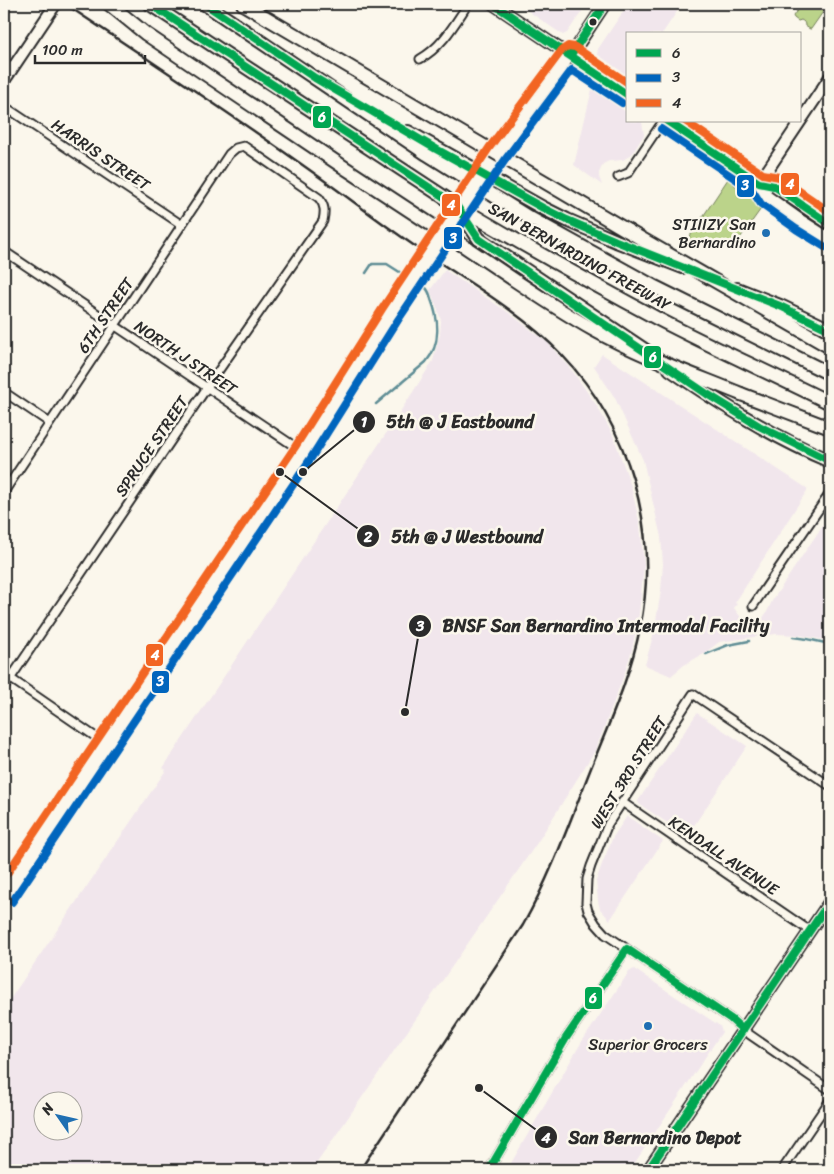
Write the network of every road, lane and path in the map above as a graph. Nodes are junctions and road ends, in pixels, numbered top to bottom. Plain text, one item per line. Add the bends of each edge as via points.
1 (109, 4) edge
2 (150, 4) edge
3 (206, 4) edge
4 (243, 4) edge
5 (468, 4) edge
6 (493, 4) edge
7 (605, 4) edge
8 (55, 5) dead end
9 (570, 56) junction
10 (420, 59) dead end
11 (315, 78) junction
12 (830, 78) edge
13 (4, 81) edge
14 (626, 94) edge
15 (4, 106) edge
16 (802, 119) edge
17 (664, 122) edge
18 (667, 122) edge
19 (800, 122) edge
20 (229, 154) joint
21 (493, 159) junction
22 (618, 178) dead end
23 (759, 183) junction
24 (456, 205) junction
25 (830, 224) edge
26 (182, 225) junction
27 (444, 233) junction
28 (830, 239) edge
29 (4, 250) edge
30 (115, 326) junction
31 (830, 330) edge
32 (830, 347) edge
33 (830, 374) edge
34 (207, 387) junction
35 (4, 392) edge
36 (830, 403) edge
37 (50, 423) junction
38 (830, 428) edge
39 (304, 452) junction
40 (830, 461) edge
41 (4, 492) edge
42 (830, 493) edge
43 (753, 606) dead end
44 (7, 676) edge
45 (4, 688) edge
46 (106, 744) junction
47 (830, 786) edge
48 (622, 802) junction
49 (4, 896) edge
50 (830, 901) edge
51 (810, 930) junction
52 (626, 949) junction
53 (743, 1030) junction
54 (830, 1090) edge
55 (830, 1100) edge
56 (489, 1170) edge
57 (648, 1170) edge
58 (782, 1170) edge

1 - 27 highway via 146,34
2 - 24 highway, SAN BERNARDINO FREEWAY
3 - 11 highway, SAN BERNARDINO FREEWAY
4 - 21 highway
5 - 10 street via 444,39
6 - 9 main road
7 - 9 main road
8 - 13 main road
9 - 14 main road
9 - 21 main road
11 - 31 highway via 543,208 616,241 780,306
11 - 33 highway, SAN BERNARDINO FREEWAY via 528,217 654,286
12 - 16 main road
15 - 26 street, HARRIS STREET
17 - 22 street via 628,173
18 - 23 main road
19 - 23 main road
20 - 26 street, 6TH STREET
20 - 34 street, SPRUCE STREET via 244,146 319,198 325,210 323,221
21 - 27 main road, bridge
21 - 32 highway, bridge
23 - 25 main road via 774,186
23 - 28 main road via 767,196
24 - 36 highway, SAN BERNARDINO FREEWAY via 661,320
24 - 40 highway via 479,239 707,394 759,426
26 - 30 street, 6TH STREET
27 - 38 highway, bridge via 595,330 662,362
27 - 39 main road, bridge
29 - 30 street, NORTH J STREET
30 - 34 street, NORTH J STREET
30 - 37 street, 6TH STREET
34 - 39 street, NORTH J STREET
34 - 44 street, SPRUCE STREET
35 - 37 street
37 - 41 street, 6TH STREET
39 - 46 main road
42 - 43 street
44 - 45 street, SPRUCE STREET
44 - 46 street
46 - 49 main road
47 - 48 street, WEST 3RD STREET via 693,694
48 - 51 street, KENDALL AVENUE
48 - 52 street, WEST 3RD STREET via 608,824 591,866 586,903 596,924
50 - 51 main road
51 - 53 main road
52 - 53 street, WEST 3RD STREET
52 - 56 street via 566,1038
53 - 54 street, WEST 3RD STREET
53 - 57 main road
55 - 58 street

